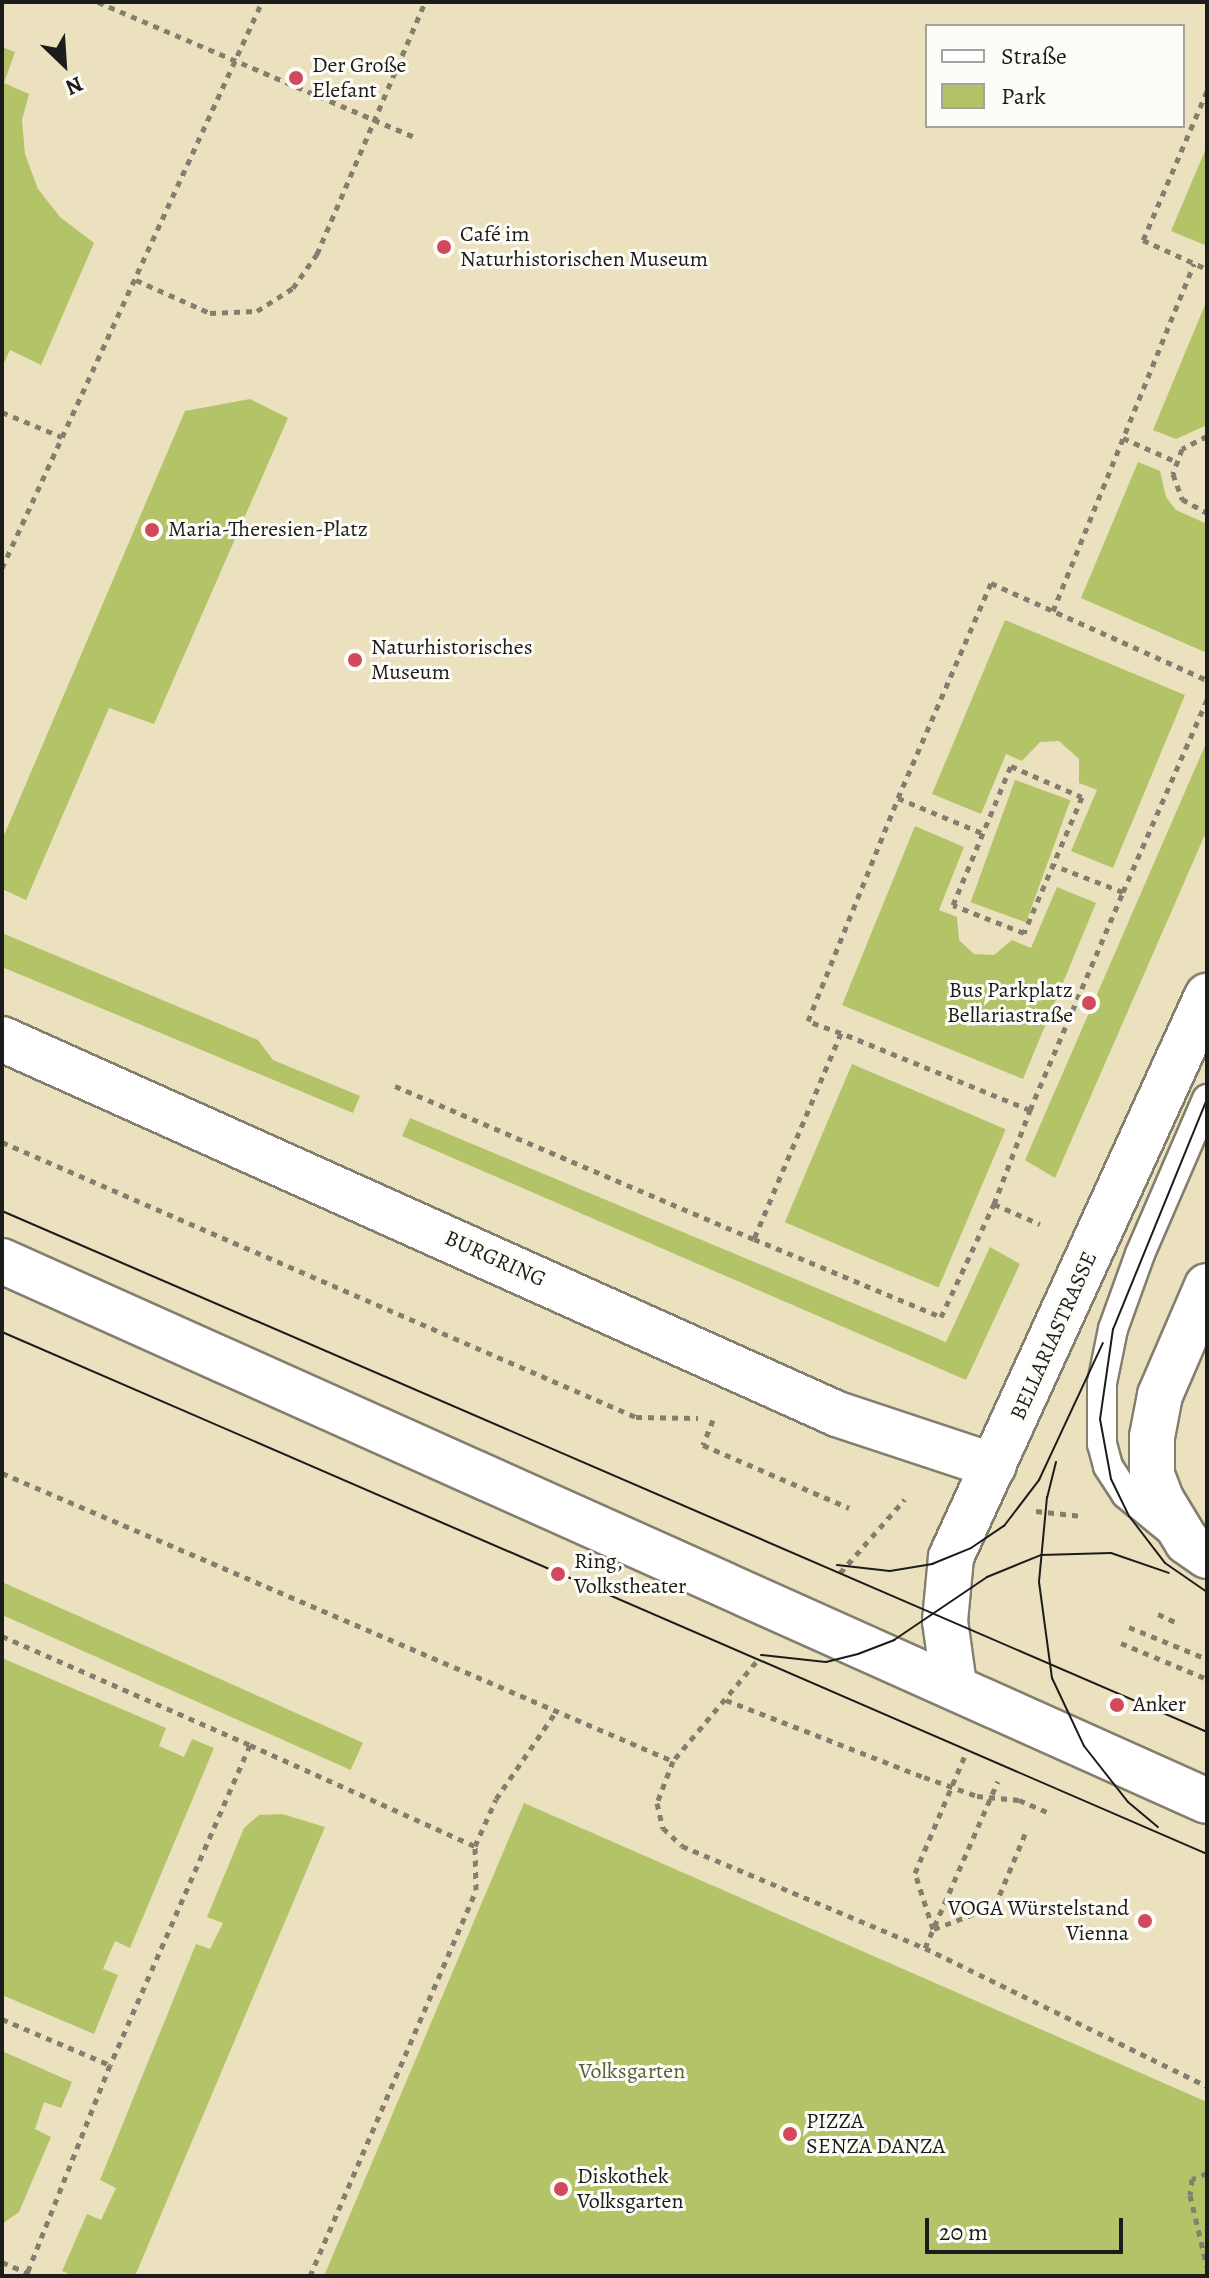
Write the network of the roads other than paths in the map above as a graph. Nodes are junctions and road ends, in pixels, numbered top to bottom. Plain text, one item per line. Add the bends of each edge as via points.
1 (1207, 996) edge
2 (2, 1039) edge
3 (1207, 1099) edge
4 (2, 1261) edge
5 (1207, 1286) edge
6 (994, 1466) junction
7 (1197, 1549) edge
8 (954, 1685) junction
9 (1207, 1801) edge

1 - 6 main road, BELLARIASTRASSE
2 - 6 main road, BURGRING via 837,1414
3 - 7 lane via 1113,1329 1100,1419 1108,1466 1126,1494
4 - 8 main road
5 - 7 main road via 1160,1395 1152,1437 1152,1475 1172,1522
6 - 8 main road, BELLARIASTRASSE via 951,1557 945,1621
8 - 9 main road

